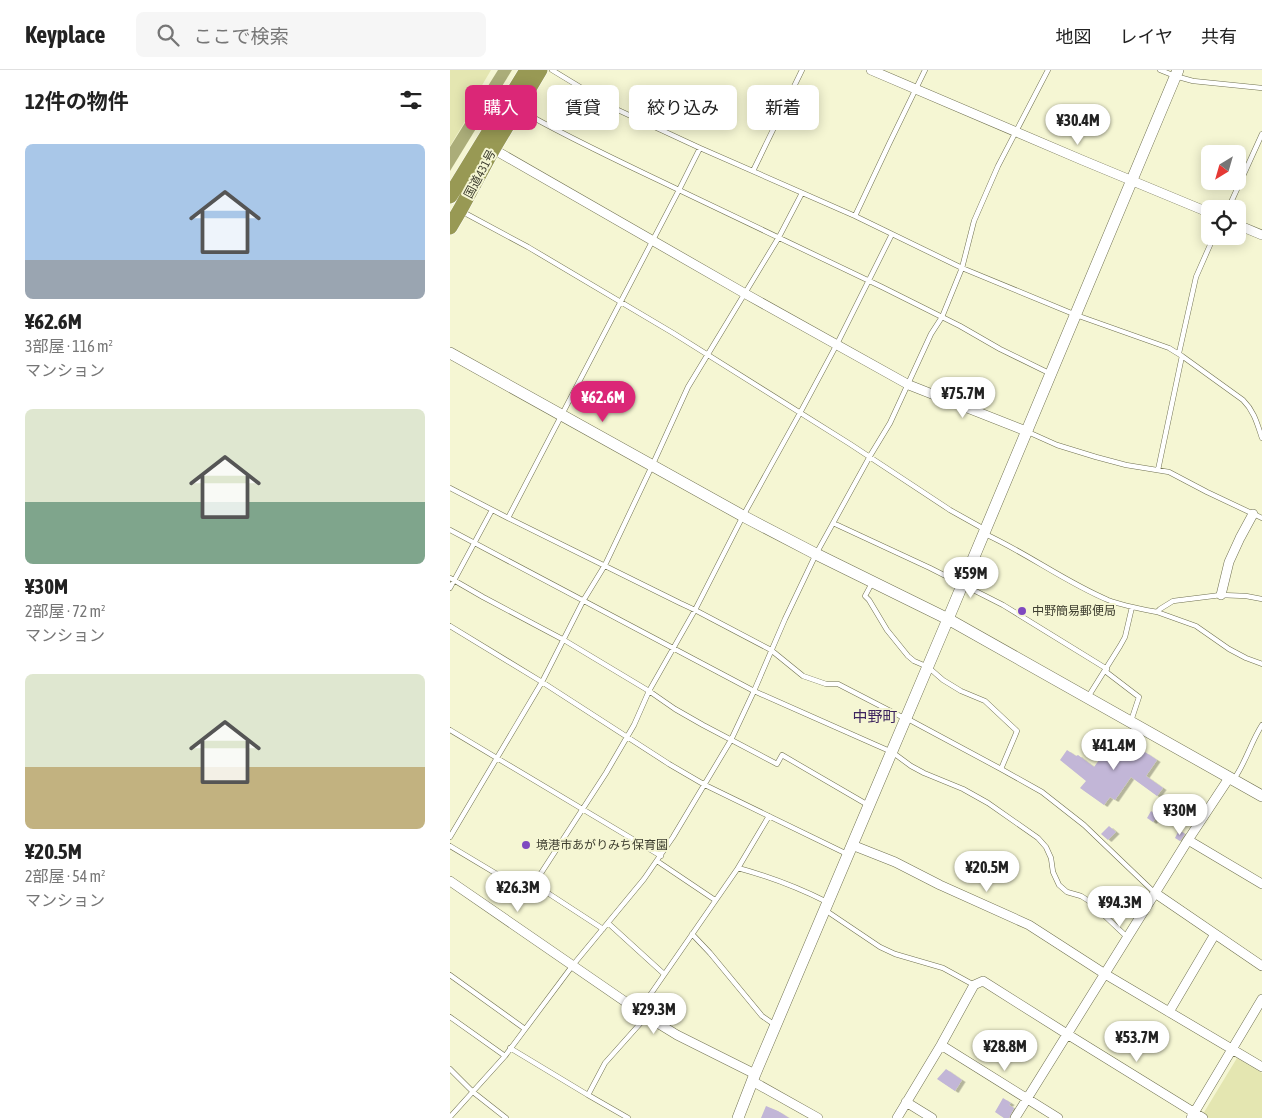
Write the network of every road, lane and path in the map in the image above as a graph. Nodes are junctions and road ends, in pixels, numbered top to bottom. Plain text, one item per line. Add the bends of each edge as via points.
1 (528, 70) edge
2 (540, 70) edge
3 (552, 70) edge
4 (802, 70) edge
5 (871, 70) edge
6 (926, 70) edge
7 (1048, 70) edge
8 (1160, 70) edge
9 (1176, 73) edge
10 (531, 85) edge
11 (1262, 88) edge
12 (916, 89) junction
13 (537, 120) edge
14 (504, 130) edge
15 (1016, 132) junction
16 (1262, 134) edge
17 (700, 148) junction
18 (493, 149) junction
19 (753, 171) junction
20 (1132, 181) junction
21 (679, 190) junction
22 (802, 193) junction
23 (450, 196) edge
24 (1232, 200) edge
25 (460, 210) junction
26 (1201, 210) edge
27 (855, 216) junction
28 (450, 227) edge
29 (1246, 228) edge
30 (892, 234) junction
31 (1262, 235) edge
32 (779, 237) junction
33 (652, 240) junction
34 (1210, 245) edge
35 (962, 268) junction
36 (869, 281) junction
37 (744, 293) junction
38 (620, 302) junction
39 (1076, 315) junction
40 (942, 318) junction
41 (837, 344) junction
42 (450, 353) edge
43 (1180, 354) junction
44 (707, 355) junction
45 (1050, 374) junction
46 (909, 385) junction
47 (800, 413) junction
48 (561, 415) junction
49 (1026, 431) junction
50 (1262, 438) edge
51 (870, 456) junction
52 (652, 466) junction
53 (1158, 470) junction
54 (450, 488) edge
55 (492, 510) junction
56 (1253, 514) junction
57 (743, 516) junction
58 (508, 518) junction
59 (1262, 518) edge
60 (833, 523) junction
61 (450, 530) edge
62 (985, 532) junction
63 (474, 542) junction
64 (816, 554) junction
65 (605, 566) junction
66 (452, 580) edge
67 (872, 582) junction
68 (963, 585) junction
69 (450, 588) edge
70 (1220, 594) junction
71 (1262, 599) edge
72 (583, 601) junction
73 (1132, 607) junction
74 (695, 610) junction
75 (1157, 612) junction
76 (948, 619) junction
77 (450, 626) edge
78 (564, 640) junction
79 (674, 648) junction
80 (771, 650) junction
81 (1262, 664) edge
82 (928, 667) junction
83 (1106, 670) junction
84 (542, 682) junction
85 (649, 691) junction
86 (754, 691) junction
87 (1087, 698) junction
88 (906, 718) junction
89 (1130, 722) junction
90 (1262, 724) edge
91 (450, 730) edge
92 (627, 737) junction
93 (731, 740) junction
94 (892, 752) junction
95 (498, 758) junction
96 (1002, 769) junction
97 (1231, 779) junction
98 (705, 785) junction
99 (1262, 796) edge
100 (869, 806) junction
101 (582, 809) junction
102 (769, 816) junction
103 (450, 837) edge
104 (1188, 840) junction
105 (450, 846) edge
106 (850, 850) junction
107 (661, 856) junction
108 (657, 861) junction
109 (738, 868) junction
110 (450, 881) edge
111 (534, 884) junction
112 (1262, 884) edge
113 (1155, 893) junction
114 (715, 900) junction
115 (826, 906) junction
116 (608, 923) junction
117 (603, 929) junction
118 (692, 934) junction
119 (1215, 934) junction
120 (1128, 938) junction
121 (572, 965) junction
122 (1262, 966) edge
123 (664, 974) junction
124 (1105, 974) junction
125 (450, 975) edge
126 (974, 985) junction
127 (1262, 999) edge
128 (1169, 1012) junction
129 (642, 1014) junction
130 (450, 1017) edge
131 (776, 1025) junction
132 (524, 1029) junction
133 (1067, 1034) junction
134 (940, 1045) junction
135 (510, 1048) junction
136 (1232, 1049) junction
137 (505, 1056) junction
138 (1262, 1067) edge
139 (450, 1069) edge
140 (753, 1078) junction
141 (473, 1092) junction
142 (588, 1095) junction
143 (1027, 1100) junction
144 (906, 1102) junction
145 (1193, 1115) edge
146 (450, 1117) edge
147 (506, 1118) edge
148 (628, 1118) edge
149 (738, 1118) edge
150 (818, 1118) edge
151 (897, 1118) edge
152 (932, 1118) edge
153 (1015, 1118) edge
154 (1058, 1118) edge
155 (1203, 1118) edge

1 - 23 highway, 国道431号
2 - 10 highway, 国道431号
3 - 17 lane via 618,110
4 - 19 lane
5 - 12 street
6 - 12 lane
7 - 15 lane
8 - 9 lane
9 - 11 lane via 1193,81
9 - 20 street
12 - 15 street
12 - 27 lane
13 - 21 lane
14 - 18 highway, 国道431号
15 - 20 street
15 - 35 lane via 974,222
16 - 24 lane
17 - 19 lane
17 - 21 lane
18 - 25 highway, 国道431号
18 - 33 street
19 - 22 lane
20 - 26 street
20 - 39 street
21 - 32 lane
21 - 33 lane
22 - 27 lane
22 - 32 lane
25 - 28 highway, 国道431号
25 - 38 lane
27 - 30 lane
29 - 31 street
30 - 35 lane
30 - 36 lane
32 - 36 lane
32 - 37 lane
33 - 37 street
33 - 38 lane
34 - 43 lane via 1196,277
35 - 39 lane
35 - 40 lane
36 - 40 lane
36 - 41 lane
37 - 41 street
37 - 44 lane
38 - 44 lane
38 - 48 lane
39 - 43 lane
39 - 45 street
40 - 45 lane
40 - 46 lane via 931,334
41 - 46 street
41 - 47 lane
42 - 48 street
43 - 50 lane via 1251,408
43 - 53 lane
44 - 47 lane
44 - 52 lane via 688,386
45 - 49 street
46 - 49 street
46 - 51 lane
47 - 51 lane
47 - 57 lane
48 - 52 street
48 - 58 lane
49 - 53 lane via 1096,457
49 - 62 street
51 - 60 lane
51 - 62 lane
52 - 57 street
52 - 65 lane
53 - 56 lane via 1170,472
54 - 55 lane
55 - 58 lane
55 - 63 lane
56 - 59 lane
56 - 70 street via 1229,562
57 - 64 street
57 - 74 lane
58 - 65 lane
60 - 64 lane
60 - 68 lane
61 - 63 lane
62 - 68 street
62 - 73 lane via 1084,588
63 - 66 lane
63 - 72 lane
64 - 67 street
64 - 80 lane
65 - 72 lane
65 - 74 lane
66 - 69 lane
66 - 78 lane
67 - 76 street
67 - 82 lane via 865,596 887,630 908,656
68 - 76 street
68 - 83 lane via 1003,605
70 - 71 lane
70 - 75 lane via 1173,601
72 - 78 lane
72 - 79 lane
73 - 75 lane
73 - 83 lane via 1125,637
74 - 79 lane
74 - 80 lane
75 - 81 lane via 1196,626 1229,649
76 - 82 street
76 - 87 street
77 - 84 lane
78 - 84 lane
78 - 85 lane
79 - 85 lane
79 - 86 lane
80 - 86 lane
80 - 88 lane via 803,676 826,684 838,684
82 - 88 street
82 - 96 lane via 960,691 985,701 1017,731
83 - 87 lane
83 - 89 lane via 1139,696
84 - 92 lane
84 - 95 lane
85 - 92 lane
85 - 93 lane
86 - 93 lane
86 - 94 lane
87 - 89 street
88 - 94 street
88 - 96 lane
89 - 97 street
90 - 97 lane via 1239,772
91 - 95 lane
92 - 98 lane
92 - 101 lane
93 - 98 lane
93 - 100 lane via 777,764 782,755
94 - 100 street
94 - 120 lane via 911,766 988,803 1038,838 1051,858 1059,885 1089,901
95 - 101 lane
95 - 103 lane
96 - 113 lane via 1042,792 1084,825
97 - 99 street
97 - 104 street
98 - 102 lane
98 - 107 lane
100 - 106 street
101 - 107 lane
101 - 111 lane
102 - 106 lane
102 - 109 lane
104 - 112 street
104 - 113 street
105 - 111 lane via 527,892
106 - 115 street
106 - 124 street via 894,862 1029,925
107 - 108 lane
108 - 114 lane
108 - 116 lane
109 - 114 lane
109 - 115 lane via 797,888
110 - 121 street
111 - 117 lane
113 - 119 street
113 - 120 street
114 - 118 lane
115 - 126 lane via 880,948 943,968
115 - 131 street
116 - 117 lane
116 - 123 lane
117 - 121 lane
118 - 123 lane
118 - 131 lane via 762,1016
119 - 122 street
119 - 128 street
120 - 124 street
121 - 129 street
121 - 132 lane
123 - 129 lane
124 - 128 street
124 - 133 street
125 - 132 lane
126 - 133 street via 983,981
126 - 134 street
127 - 136 street
128 - 136 street
129 - 140 street
129 - 142 lane via 605,1064
130 - 137 lane
131 - 140 street
132 - 135 lane
133 - 143 street
133 - 145 street
134 - 143 street
134 - 144 street
135 - 137 lane
135 - 142 lane
136 - 138 street
136 - 145 street
137 - 141 lane
139 - 141 lane
140 - 149 street
140 - 150 street
141 - 146 lane
141 - 147 lane
142 - 148 lane
143 - 153 street
143 - 154 street
144 - 151 street
144 - 152 street
145 - 155 street

